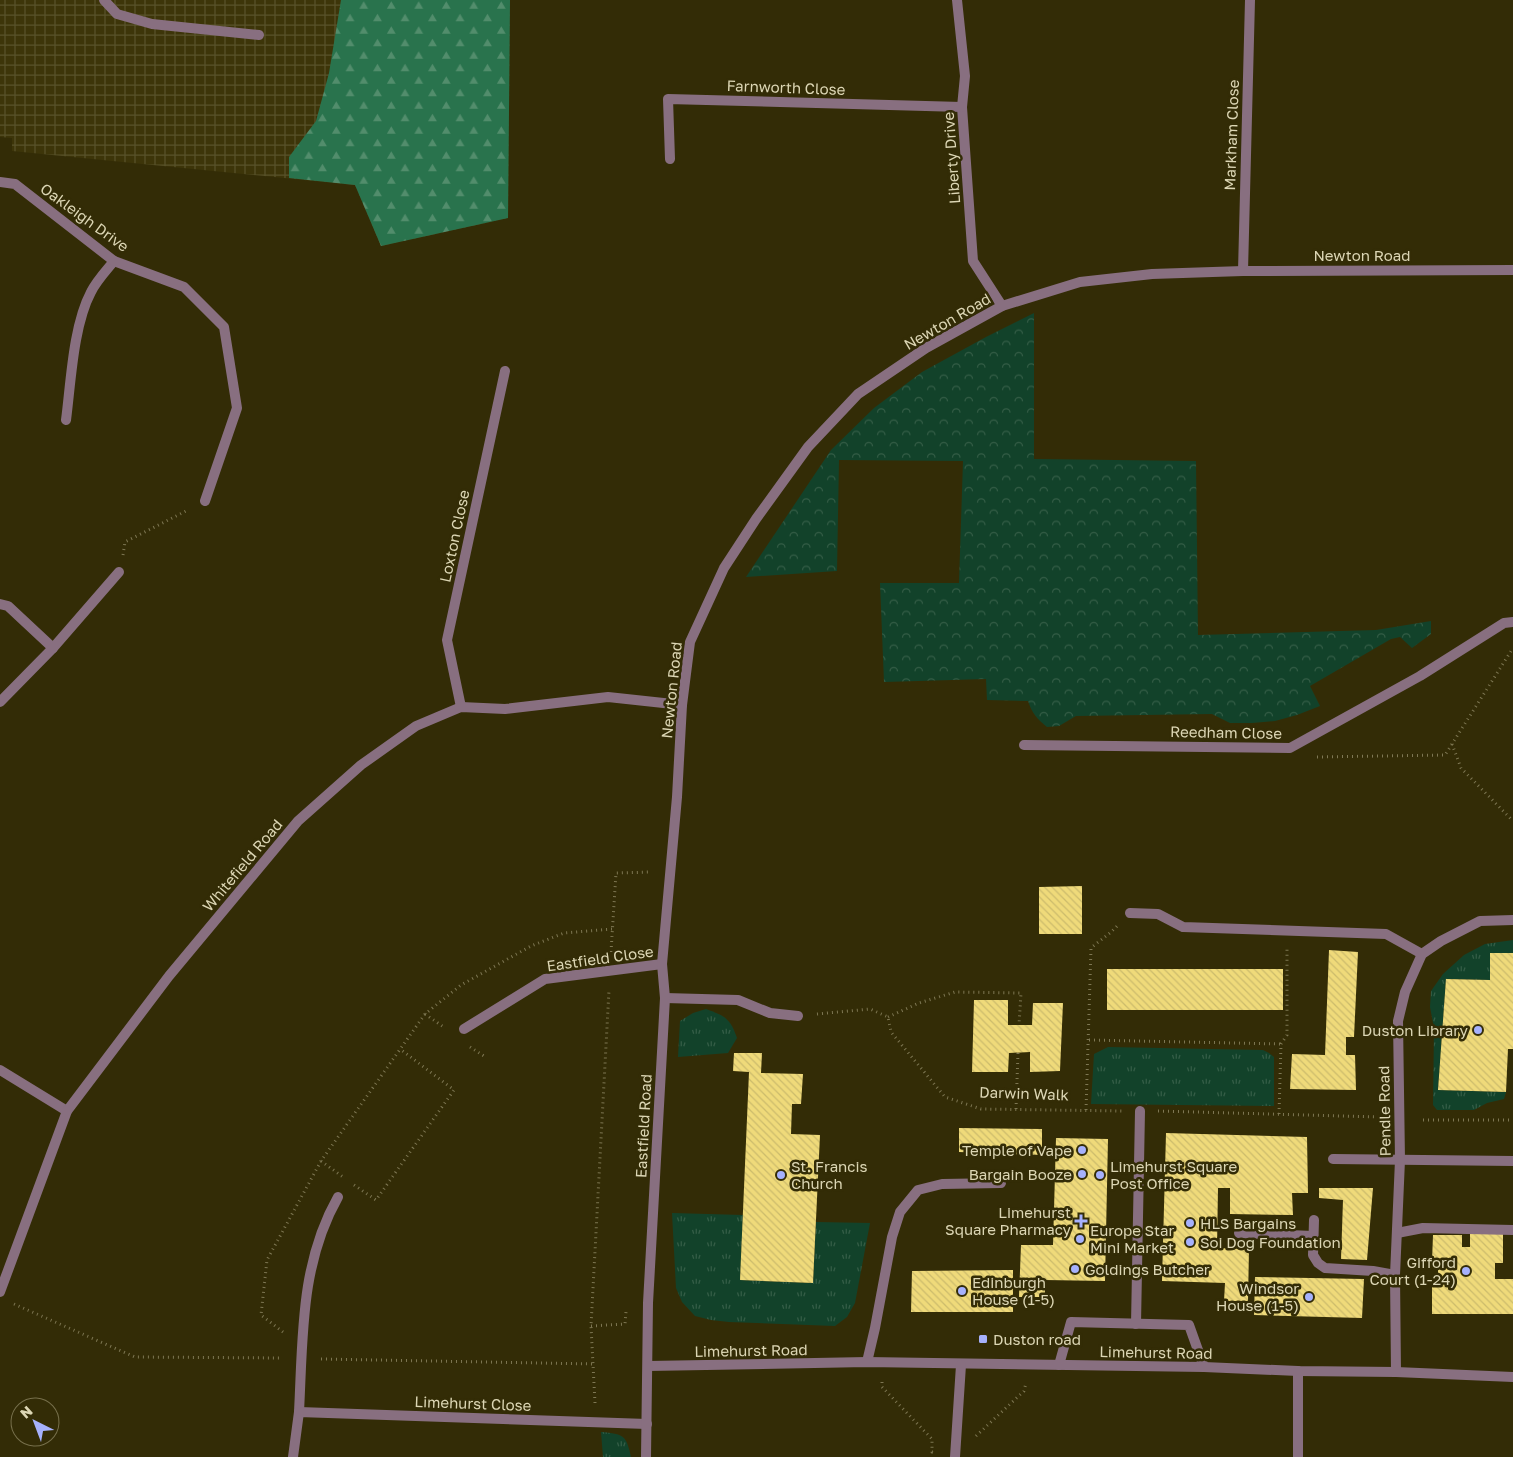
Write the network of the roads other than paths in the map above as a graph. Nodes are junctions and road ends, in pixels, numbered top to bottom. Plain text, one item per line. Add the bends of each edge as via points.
1 (104, 0) edge
2 (957, 0) edge
3 (1250, 0) edge
4 (259, 35) dead end
5 (962, 107) junction
6 (670, 160) dead end
7 (0, 182) edge
8 (114, 261) junction
9 (1513, 270) edge
10 (1243, 271) junction
11 (1002, 306) junction
12 (506, 371) dead end
13 (66, 420) dead end
14 (205, 501) road end
15 (119, 572) road end
16 (0, 604) edge
17 (1513, 622) edge
18 (53, 648) junction
19 (0, 702) edge
20 (682, 705) junction
21 (460, 707) junction
22 (1024, 745) dead end
23 (677, 797) joint
24 (1130, 912) road end
25 (1513, 920) edge
26 (1422, 954) junction
27 (662, 964) junction
28 (666, 998) junction
29 (798, 1016) road end
30 (464, 1028) dead end
31 (0, 1070) edge
32 (67, 1111) junction
33 (1140, 1111) road end
34 (1333, 1159) dead end
35 (1400, 1160) junction
36 (1513, 1161) edge
37 (1001, 1183) dead end
38 (338, 1198) dead end
39 (1314, 1220) dead end
40 (1513, 1230) edge
41 (1397, 1232) junction
42 (1239, 1234) dead end
43 (1313, 1236) junction
44 (1395, 1275) junction
45 (3, 1296) edge
46 (1136, 1324) junction
47 (867, 1362) junction
48 (961, 1364) junction
49 (1059, 1365) junction
50 (648, 1366) junction
51 (1204, 1367) junction
52 (1298, 1371) junction
53 (1396, 1372) junction
54 (1513, 1377) edge
55 (299, 1412) junction
56 (647, 1424) junction
57 (293, 1457) edge
58 (646, 1457) edge
59 (956, 1457) edge
60 (1298, 1457) edge

1 - 4 street via 117,14 152,24
2 - 5 street, Liberty Drive via 966,76
3 - 10 street, Markham Close
5 - 6 street, Farnworth Close via 668,99
5 - 11 street, Liberty Drive via 974,261
7 - 8 street, Oakleigh Drive via 15,184
8 - 13 street via 99,279 85,307
8 - 14 street, Oakleigh Drive via 184,286 224,327 237,408
9 - 10 street, Newton Road
10 - 11 street, Newton Road via 1152,274 1080,282
11 - 20 street, Newton Road via 926,348 858,394 808,447 724,568 690,642
12 - 21 street, Loxton Close via 446,640
15 - 18 street
16 - 18 street via 8,606
17 - 22 street, Reedham Close via 1504,623 1420,676 1290,748
18 - 19 street
20 - 21 street, Whitefield Road via 608,697 505,709
20 - 23 street, Newton Road
21 - 32 street, Whitefield Road via 416,726 361,765 298,821 169,976
23 - 27 street, Eastfield Road
24 - 26 street via 1158,914 1183,927 1386,934
25 - 26 street via 1480,921
26 - 35 street, Pendle Road via 1405,992 1398,1021
27 - 28 street, Eastfield Road
27 - 30 street, Eastfield Close via 545,979
28 - 29 street via 738,1000 770,1014
28 - 50 street, Eastfield Road via 648,1303
31 - 32 street
32 - 45 street, Whitefield Road
33 - 46 street
34 - 35 street
35 - 36 street
35 - 41 street, Pendle Road
37 - 47 street via 942,1184 918,1190 900,1212
38 - 55 street via 315,1250 302,1334
39 - 43 street
40 - 41 street via 1423,1228
41 - 44 street, Pendle Road
42 - 43 street
43 - 44 street via 1312,1255 1325,1268
44 - 53 street, Pendle Road
46 - 49 street via 1071,1322
46 - 51 street via 1189,1325
47 - 48 street, Limehurst Road
47 - 50 street, Limehurst Road
48 - 49 street, Limehurst Road
48 - 59 street
49 - 51 street, Limehurst Road
50 - 56 street, Eastfield Road
51 - 52 street, Limehurst Road
52 - 53 street, Limehurst Road
52 - 60 street
53 - 54 street, Limehurst Road
55 - 56 street, Limehurst Close
55 - 57 street
56 - 58 street, Eastfield Road

